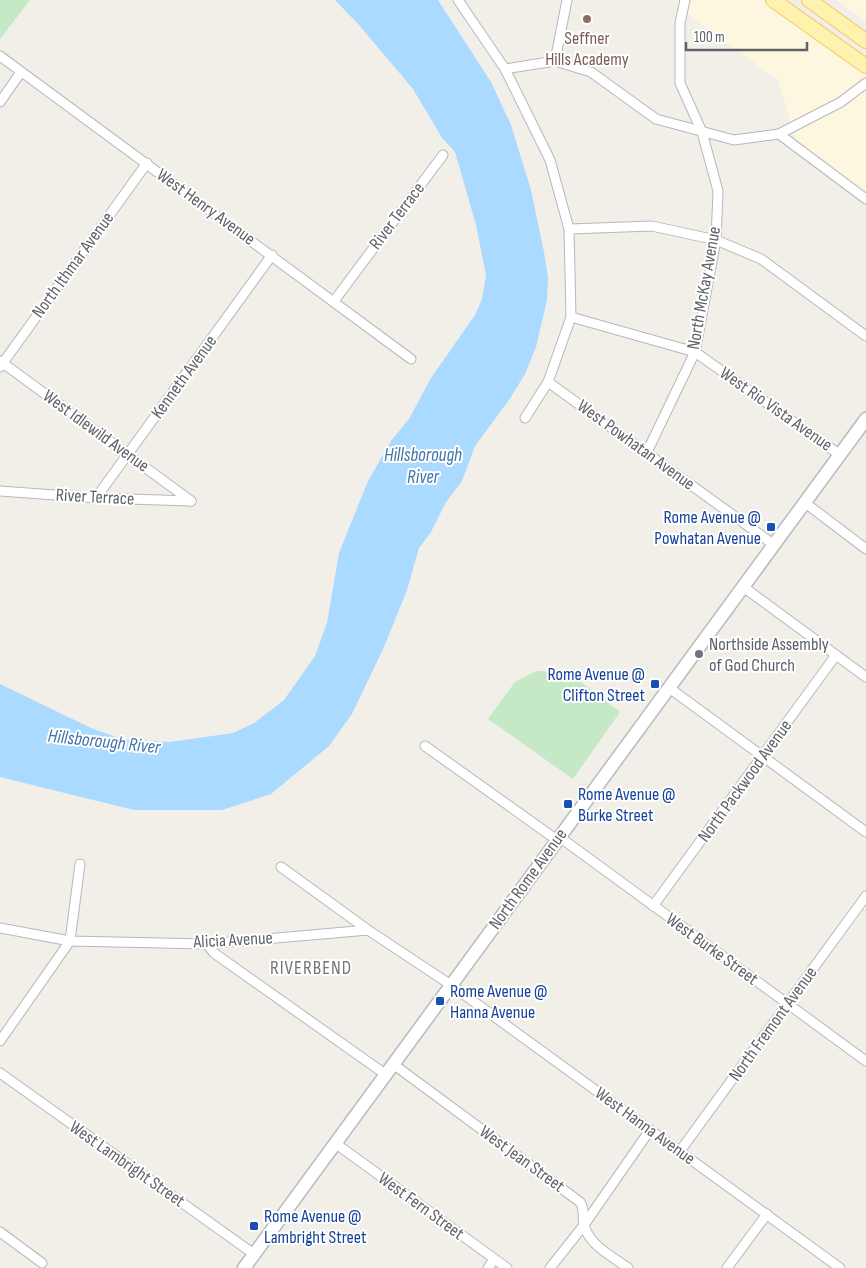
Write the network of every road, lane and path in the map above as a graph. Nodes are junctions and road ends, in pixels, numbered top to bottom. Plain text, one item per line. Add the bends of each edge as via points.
1 (458, 0) edge
2 (567, 0) edge
3 (685, 0) edge
4 (773, 0) edge
5 (809, 0) edge
6 (796, 17) junction
7 (866, 41) edge
8 (866, 55) edge
9 (0, 56) edge
10 (555, 61) junction
11 (866, 66) edge
12 (505, 69) junction
13 (21, 72) junction
14 (866, 83) edge
15 (0, 102) edge
16 (702, 132) junction
17 (779, 134) junction
18 (443, 155) dead end
19 (147, 163) junction
20 (866, 199) edge
21 (569, 229) junction
22 (716, 240) junction
23 (272, 255) junction
24 (334, 302) junction
25 (571, 317) junction
26 (866, 336) edge
27 (695, 352) junction
28 (411, 359) dead end
29 (1, 364) edge
30 (548, 382) junction
31 (525, 418) dead end
32 (864, 426) edge
33 (647, 452) junction
34 (128, 455) junction
35 (840, 455) junction
36 (0, 491) edge
37 (96, 498) junction
38 (191, 501) joint
39 (804, 502) junction
40 (773, 544) junction
41 (866, 549) edge
42 (742, 586) junction
43 (836, 655) junction
44 (866, 677) edge
45 (668, 688) junction
46 (425, 746) dead end
47 (763, 757) junction
48 (866, 832) edge
49 (557, 840) junction
50 (80, 864) dead end
51 (281, 867) dead end
52 (866, 896) edge
53 (654, 906) junction
54 (0, 928) edge
55 (368, 930) junction
56 (70, 941) junction
57 (207, 944) junction
58 (451, 985) junction
59 (787, 1004) junction
60 (0, 1041) edge
61 (866, 1061) edge
62 (389, 1069) junction
63 (0, 1073) edge
64 (650, 1130) junction
65 (335, 1143) junction
66 (680, 1151) junction
67 (767, 1214) junction
68 (584, 1225) junction
69 (0, 1232) edge
70 (254, 1254) junction
71 (494, 1259) junction
72 (42, 1263) dead end
73 (244, 1268) edge
74 (488, 1268) edge
75 (507, 1268) edge
76 (550, 1268) edge
77 (628, 1268) edge
78 (727, 1268) edge
79 (840, 1268) edge

1 - 12 street
2 - 10 street
3 - 16 street, North McKay Avenue via 680,23 680,83
4 - 6 main road
5 - 7 main road
6 - 8 main road via 814,19
6 - 11 main road
9 - 13 street, West Henry Avenue
10 - 12 street
10 - 16 street via 591,72 656,119
12 - 21 street via 550,160
13 - 15 street
13 - 19 street, West Henry Avenue
14 - 17 street via 841,102
16 - 17 street via 734,140
16 - 22 street, North McKay Avenue via 718,191
17 - 20 street
18 - 24 street, River Terrace
19 - 23 street, West Henry Avenue
19 - 29 street, North Ithmar Avenue
21 - 22 street via 652,226
21 - 25 street
22 - 26 street via 761,259
22 - 27 street, North McKay Avenue
23 - 24 street, West Henry Avenue
23 - 34 street, Kenneth Avenue
24 - 28 street, West Henry Avenue
25 - 27 street, West Rio Vista Avenue
25 - 30 street
27 - 33 street, North McKay Avenue
27 - 35 street, West Rio Vista Avenue
29 - 34 street, West Idlewild Avenue
30 - 31 street
30 - 33 street, West Powhatan Avenue
32 - 35 street, North Rome Avenue
33 - 40 street, West Powhatan Avenue
34 - 37 street, Kenneth Avenue
34 - 38 street, West Idlewild Avenue
35 - 39 street, North Rome Avenue
36 - 37 street, River Terrace
37 - 38 street, River Terrace
39 - 40 street, North Rome Avenue
39 - 41 street
40 - 42 street, North Rome Avenue
42 - 43 street
42 - 45 street, North Rome Avenue
43 - 44 street
43 - 47 street, North Packwood Avenue
45 - 47 street
45 - 49 street, North Rome Avenue
46 - 49 street, West Burke Street
47 - 48 street
47 - 53 street, North Packwood Avenue
49 - 53 street, West Burke Street via 565,841
49 - 58 street, North Rome Avenue
50 - 56 street
51 - 55 street
52 - 59 street, North Fremont Avenue
53 - 59 street, West Burke Street
54 - 56 street, Alicia Avenue
55 - 57 street, Alicia Avenue
55 - 58 street
56 - 57 street, Alicia Avenue
56 - 60 street
57 - 62 street, West Jean Street via 214,953
58 - 62 street, North Rome Avenue
58 - 64 street, West Hanna Avenue
59 - 61 street, West Burke Street
59 - 66 street, North Fremont Avenue
62 - 65 street, North Rome Avenue
62 - 68 street, West Jean Street via 580,1202 585,1209
63 - 70 street, West Lambright Street
64 - 66 street, West Hanna Avenue
64 - 68 street
65 - 70 street, North Rome Avenue
65 - 71 street, West Fern Street
66 - 67 street, West Hanna Avenue
67 - 78 street
67 - 79 street, West Hanna Avenue
68 - 76 street
68 - 77 street, West Jean Street via 593,1242
69 - 72 street
70 - 73 street, North Rome Avenue
71 - 74 street
71 - 75 street, West Fern Street

